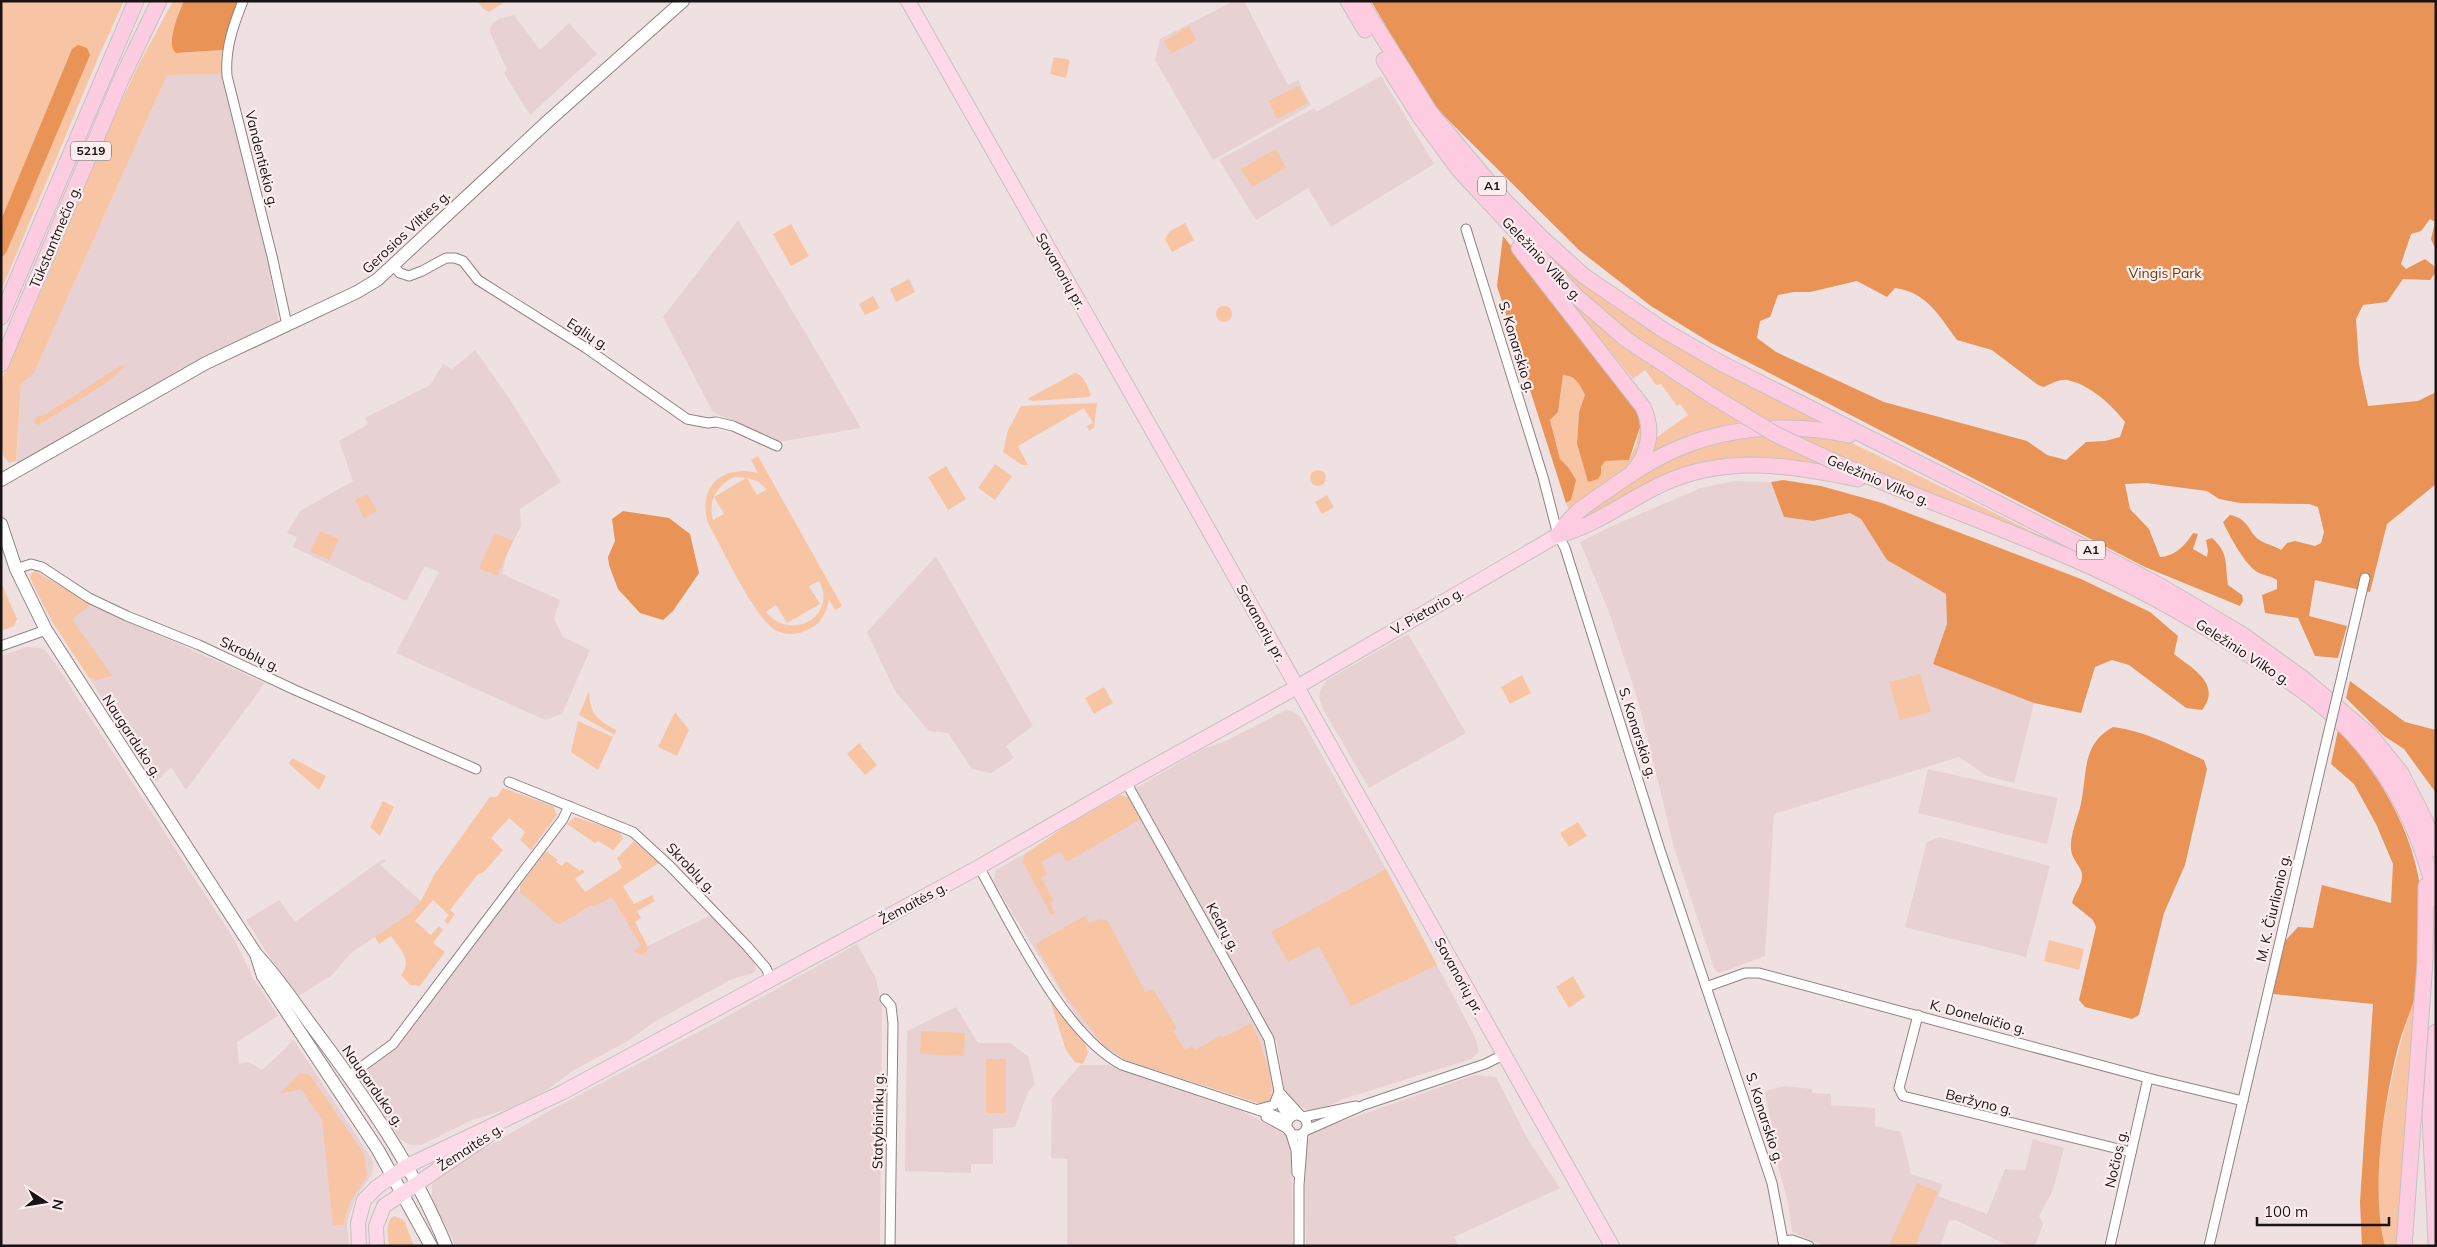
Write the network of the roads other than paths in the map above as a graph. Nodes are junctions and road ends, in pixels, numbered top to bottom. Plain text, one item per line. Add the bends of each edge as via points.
1 (159, 1) edge
2 (243, 1) edge
3 (683, 1) edge
4 (908, 1) edge
5 (1348, 1) edge
6 (1360, 1) edge
7 (136, 2) edge
8 (1459, 170) junction
9 (1466, 229) dead end
10 (393, 266) junction
11 (1, 317) edge
12 (287, 325) junction
13 (1, 364) edge
14 (1867, 439) junction
15 (777, 446) dead end
16 (1632, 473) junction
17 (1, 480) edge
18 (1886, 484) junction
19 (1, 524) edge
20 (1558, 535) junction
21 (16, 570) junction
22 (2365, 578) dead end
23 (46, 630) junction
24 (1, 646) edge
25 (1297, 687) junction
26 (476, 769) dead end
27 (508, 782) dead end
28 (1126, 782) junction
29 (570, 806) junction
30 (2417, 837) junction
31 (2436, 849) edge
32 (979, 867) junction
33 (2436, 899) edge
34 (256, 954) junction
35 (771, 979) junction
36 (1706, 987) junction
37 (885, 999) dead end
38 (1918, 1015) junction
39 (2436, 1032) edge
40 (1503, 1055) junction
41 (349, 1076) junction
42 (2148, 1078) junction
43 (1279, 1092) junction
44 (2242, 1101) junction
45 (1364, 1105) junction
46 (1252, 1110) junction
47 (525, 1112) junction
48 (1302, 1116) junction
49 (1289, 1124) junction
50 (1304, 1132) junction
51 (2131, 1152) junction
52 (407, 1166) junction
53 (393, 1175) junction
54 (416, 1183) junction
55 (1300, 1185) junction
56 (402, 1192) junction
57 (2436, 1242) edge
58 (1783, 1243) edge
59 (359, 1246) edge
60 (377, 1246) edge
61 (432, 1246) edge
62 (446, 1246) edge
63 (890, 1246) edge
64 (1299, 1246) edge
65 (1612, 1246) edge
66 (1809, 1246) edge
67 (2110, 1246) edge
68 (2209, 1246) edge
69 (2404, 1246) edge

1 - 13 highway, Tūkstantmečio g. / 5219 via 121,80
2 - 12 street, Vandentiekio g. via 231,34 226,59 227,76
3 - 10 main road, Gerosios Vilties g.
4 - 25 main road, Savanorių pr.
5 - 8 highway, Geležinio Vilko g. / A1 via 1420,117
6 - 14 highway, Geležinio Vilko g. / A1 via 1436,119 1503,199 1584,276 1696,349
7 - 11 highway, Tūkstantmečio g. / 5219
8 - 16 highway via 1643,406 1649,424 1648,443 1642,461
8 - 18 highway, Geležinio Vilko g. / A1, bridge via 1576,297 1627,340 1775,434
9 - 20 street, S. Konarskio g.
10 - 12 main road, Gerosios Vilties g. via 367,288
10 - 15 street, Eglių g. via 409,276 446,258 462,261 478,280 495,292 586,348 687,419 733,426
12 - 17 main road, Gerosios Vilties g. via 206,363
14 - 16 highway via 1819,430 1747,431 1686,446
14 - 31 highway, Geležinio Vilko g. / A1 via 2157,584 2274,656 2351,718 2391,758 2414,796
16 - 20 highway via 1570,517
18 - 20 highway via 1780,465 1730,465 1680,476 1577,530
18 - 30 highway, Geležinio Vilko g. / A1 via 2098,570 2186,615 2262,663 2326,709 2363,746 2397,794
19 - 21 main road, Naugarduko g.
20 - 25 main road, V. Pietario g.
20 - 36 street, S. Konarskio g. via 1565,548
21 - 23 main road, Naugarduko g.
21 - 26 street, Skroblų g. via 31,564 42,567 89,598 127,616
22 - 44 street, M. K. Čiurlionio g., bridge
23 - 24 street
23 - 34 main road, Naugarduko g.
25 - 28 main road, Žemaitės g.
25 - 40 main road, Savanorių pr.
27 - 29 street, Skroblų g.
28 - 32 main road, Žemaitės g.
28 - 43 street, Kedrų g. via 1269,1039
29 - 35 street, Skroblų g. via 624,827 643,839 752,952
29 - 41 street via 393,1044
30 - 33 highway, Geležinio Vilko g. / A1
30 - 69 highway via 2426,878 2428,918
32 - 35 main road, Žemaitės g.
32 - 46 street via 1032,961 1091,1044 1122,1065
34 - 41 main road, Naugarduko g. via 273,971
34 - 53 main road, Naugarduko g. via 263,976 279,1002
35 - 47 main road, Žemaitės g.
36 - 38 street, K. Donelaičio g. via 1745,973 1759,973
36 - 58 street, S. Konarskio g. via 1772,1182
37 - 63 street, Statybininkų g. via 892,1006 893,1023
38 - 42 street, K. Donelaičio g.
38 - 51 street, Beržyno g. via 1899,1088 1903,1096
39 - 57 highway via 2430,1116
40 - 45 street
40 - 65 main road, Savanorių pr.
41 - 52 main road, Naugarduko g.
42 - 44 street, K. Donelaičio g.
42 - 51 street, Nočios g.
43 - 46 street via 1271,1107
43 - 48 street
43 - 49 street, Kedrų g.
44 - 68 street, M. K. Čiurlionio g.
45 - 48 street
45 - 50 street
46 - 49 street
47 - 52 main road, Žemaitės g.
47 - 54 main road, Žemaitės g.
48 - 49 street via 1295,1115
48 - 50 street via 1307,1122
49 - 50 street via 1297,1135
49 - 55 street, Kedrų g.
50 - 55 street
51 - 67 street, Nočios g.
52 - 53 main road, Žemaitės g.
52 - 54 main road, Naugarduko g.
53 - 56 main road, Naugarduko g.
53 - 59 main road, Žemaitės g. via 364,1200 358,1223
54 - 56 main road, Žemaitės g.
54 - 62 main road, Naugarduko g.
55 - 64 street
56 - 60 main road, Žemaitės g. via 380,1210 376,1226
56 - 61 main road, Naugarduko g.
58 - 66 street via 1792,1240

